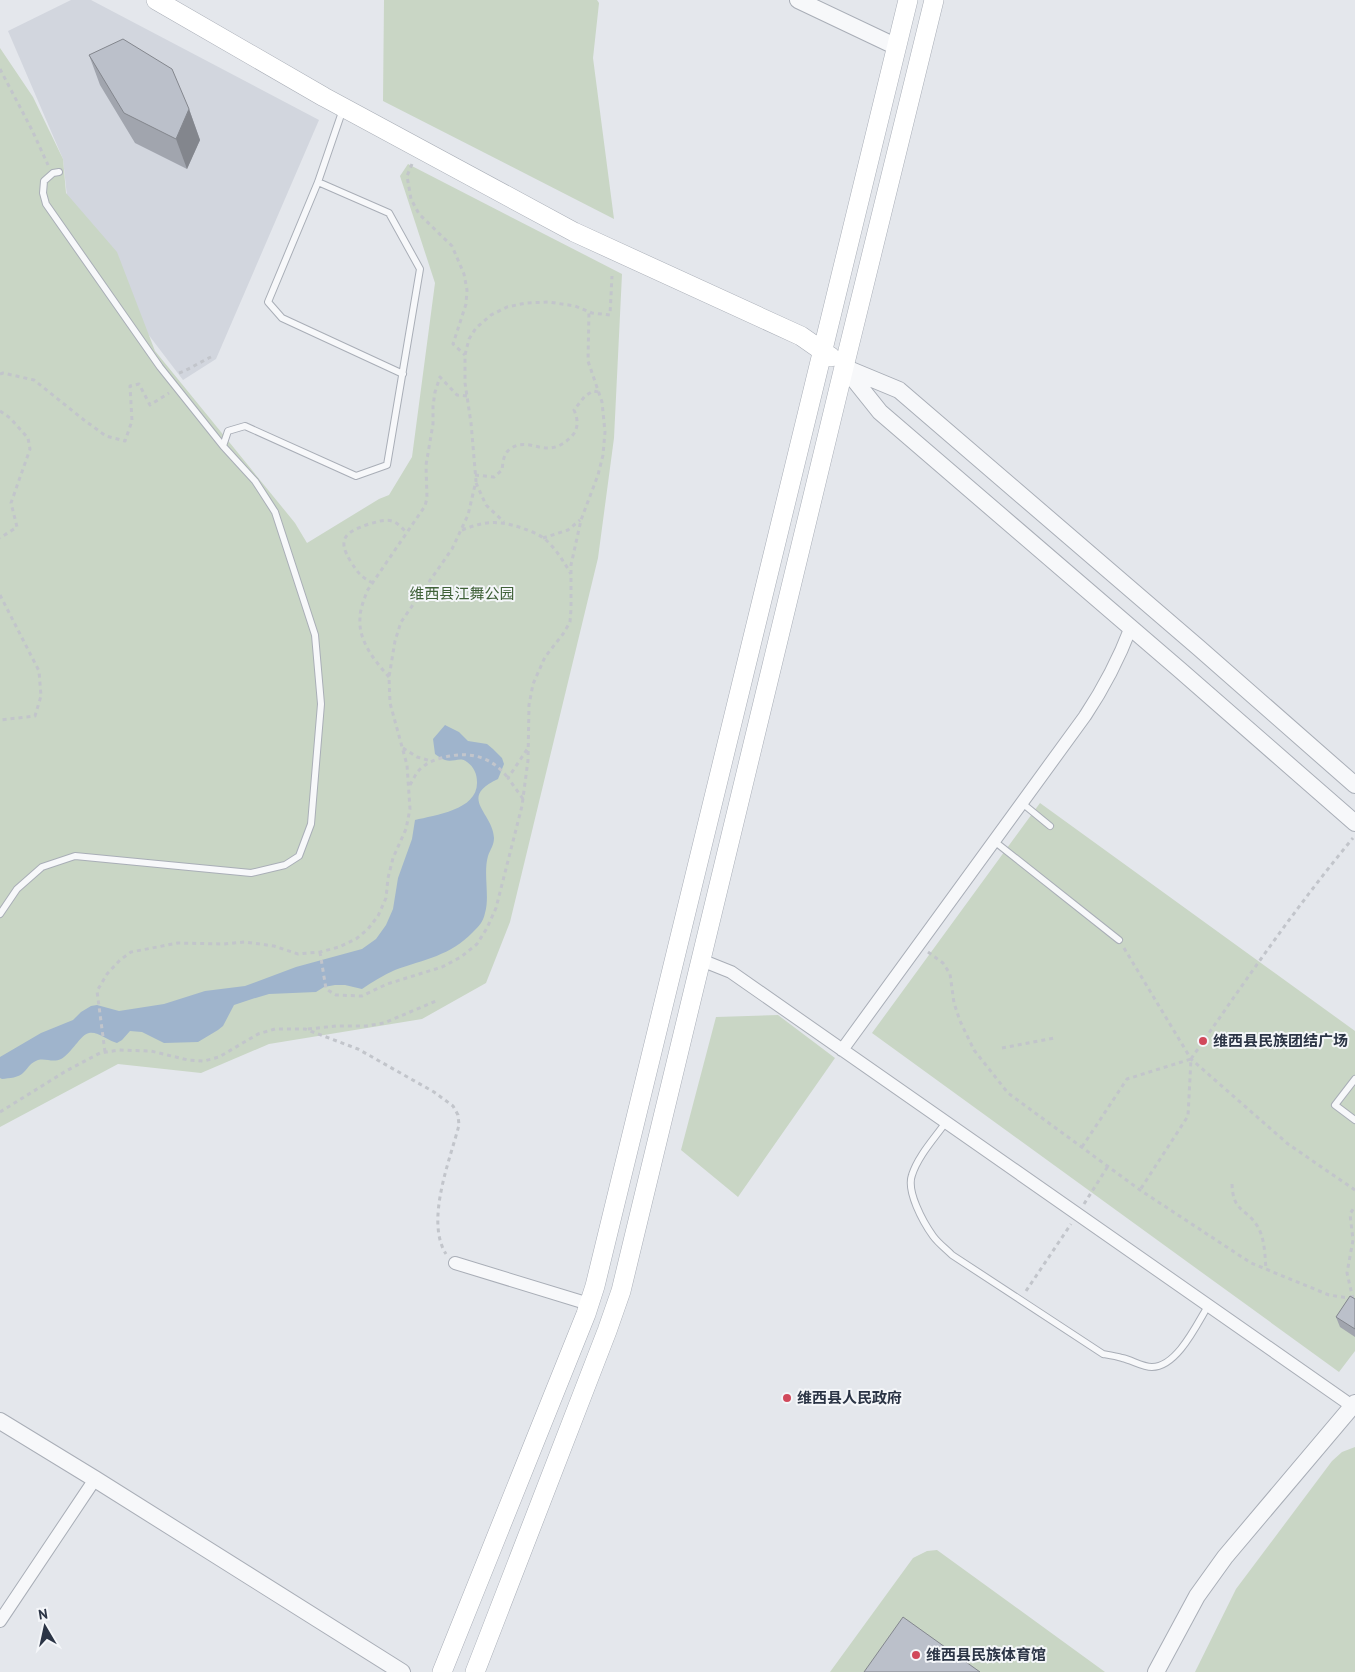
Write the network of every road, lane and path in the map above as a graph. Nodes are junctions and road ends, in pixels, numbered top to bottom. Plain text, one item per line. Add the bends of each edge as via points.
1 (156, 0) edge
2 (798, 0) edge
3 (908, 0) edge
4 (934, 0) edge
5 (897, 47) junction
6 (0, 69) edge
7 (344, 108) junction
8 (419, 148) junction
9 (56, 173) joint
10 (318, 182) junction
11 (612, 276) dead end
12 (588, 311) junction
13 (823, 351) junction
14 (465, 355) junction
15 (211, 358) dead end
16 (844, 367) junction
17 (0, 374) edge
18 (403, 374) junction
19 (169, 377) junction
20 (178, 387) junction
21 (599, 392) junction
22 (467, 396) junction
23 (0, 411) edge
24 (223, 446) junction
25 (475, 475) junction
26 (476, 480) junction
27 (581, 520) junction
28 (505, 522) junction
29 (461, 530) junction
30 (407, 533) junction
31 (0, 538) edge
32 (543, 538) junction
33 (571, 574) junction
34 (373, 583) junction
35 (0, 594) edge
36 (1131, 627) junction
37 (388, 677) junction
38 (0, 720) edge
39 (403, 747) junction
40 (528, 748) junction
41 (431, 761) junction
42 (508, 778) junction
43 (410, 785) junction
44 (1355, 785) edge
45 (523, 800) junction
46 (1022, 803) junction
47 (1355, 823) edge
48 (1050, 826) dead end
49 (1355, 835) edge
50 (994, 841) junction
51 (0, 914) edge
52 (1119, 940) joint
53 (918, 945) junction
54 (320, 952) junction
55 (701, 960) junction
56 (436, 1001) dead end
57 (305, 1029) junction
58 (1054, 1038) dead end
59 (1002, 1048) dead end
60 (842, 1050) junction
61 (105, 1052) junction
62 (1191, 1059) junction
63 (1355, 1079) edge
64 (0, 1112) edge
65 (1355, 1120) edge
66 (946, 1122) junction
67 (1082, 1147) junction
68 (1108, 1166) junction
69 (1232, 1184) dead end
70 (1094, 1189) dead end
71 (1140, 1190) junction
72 (1355, 1190) edge
73 (1355, 1206) edge
74 (1077, 1214) junction
75 (455, 1264) joint
76 (1266, 1270) junction
77 (1354, 1299) edge
78 (1020, 1300) junction
79 (589, 1304) junction
80 (1208, 1306) junction
81 (1354, 1406) edge
82 (0, 1421) edge
83 (95, 1479) junction
84 (0, 1621) edge
85 (402, 1672) edge
86 (442, 1672) edge
87 (475, 1672) edge
88 (1156, 1672) edge

1 - 7 main road
2 - 5 street
3 - 5 main road
4 - 16 main road
5 - 13 main road
6 - 9 path
7 - 8 main road
7 - 10 lane
8 - 13 main road via 574,232 801,336
8 - 14 path via 406,176 411,199 419,214 452,246 464,274 466,304 453,344
9 - 19 lane via 44,181 46,204
10 - 18 lane via 389,212 420,269
10 - 18 lane via 268,302 282,318
11 - 12 path via 610,315
12 - 14 path via 549,302 507,307 476,328
12 - 21 path via 588,361
13 - 16 main road
13 - 79 main road
14 - 22 path
15 - 19 path
16 - 36 street via 880,412
16 - 44 street via 899,390
16 - 55 main road
17 - 20 path via 34,380 106,436 125,441 132,421 130,386 138,384 150,405
18 - 24 lane via 387,465 356,476 245,426 228,430
19 - 20 lane
20 - 24 lane
21 - 25 path via 592,391 585,396 574,410 576,431 567,441 556,448 513,447 504,456 502,470 494,477
21 - 27 path via 605,432 604,455
22 - 25 path
22 - 30 path via 457,395 440,377 435,392 426,465 427,498
23 - 31 path via 28,438 30,449 11,503 17,527
24 - 51 lane via 255,481 275,512 315,635 321,704 310,824 300,856 285,865 250,873 75,856 42,867 17,889
25 - 26 path
26 - 28 path via 486,505
26 - 29 path
27 - 32 path via 568,530
27 - 33 path
28 - 29 path via 480,524
28 - 32 path
29 - 37 path via 401,622
30 - 34 path
30 - 34 path via 396,522 384,520 350,531 343,547 345,552 362,578
32 - 33 path
33 - 40 path via 570,622 546,657 533,684
34 - 37 path via 367,591 359,618 367,648
35 - 38 path via 39,671 42,696 35,716
36 - 46 street via 1104,688
36 - 47 street
37 - 39 path via 390,703
39 - 41 path via 417,757
39 - 43 path
40 - 42 path
40 - 45 path
41 - 42 path via 459,754 477,756 494,764
41 - 43 path via 422,766
42 - 45 path
43 - 54 path via 406,829 393,858 386,898 378,916 356,939
45 - 54 path via 496,908 477,944 461,957 362,996 336,995 326,989
46 - 48 lane
46 - 50 street
49 - 62 path via 1254,968
50 - 52 lane
50 - 53 street
52 - 62 path
53 - 60 street
53 - 67 path via 947,969 954,1004 974,1050 1008,1093
54 - 61 path via 298,954 274,946 245,942 178,943 131,952 107,974 97,992
55 - 60 street via 731,972
55 - 87 main road via 621,1291
56 - 57 path via 384,1023
57 - 61 path via 275,1029 258,1034 219,1057 204,1061 151,1051
57 - 75 path via 358,1049 453,1106 459,1125 438,1203 438,1216 445,1252
58 - 59 path
60 - 66 street
61 - 64 path via 66,1070
62 - 67 path via 1127,1079
62 - 71 path via 1188,1116
62 - 72 path via 1288,1144
63 - 65 lane via 1335,1105
66 - 74 street
66 - 78 lane via 914,1169 910,1187 912,1196 933,1236 952,1256
67 - 68 path
68 - 70 path
68 - 71 path
69 - 76 path via 1237,1206 1257,1226 1262,1236
71 - 76 path via 1250,1263
73 - 77 path via 1350,1214 1353,1240 1347,1273
74 - 78 path
74 - 80 street
75 - 79 street
76 - 77 path via 1329,1295
78 - 80 lane via 1103,1354 1151,1367 1161,1365 1177,1354
79 - 86 main road
80 - 81 street
81 - 88 street via 1219,1565 1197,1596
82 - 83 street
83 - 84 street
83 - 85 street

